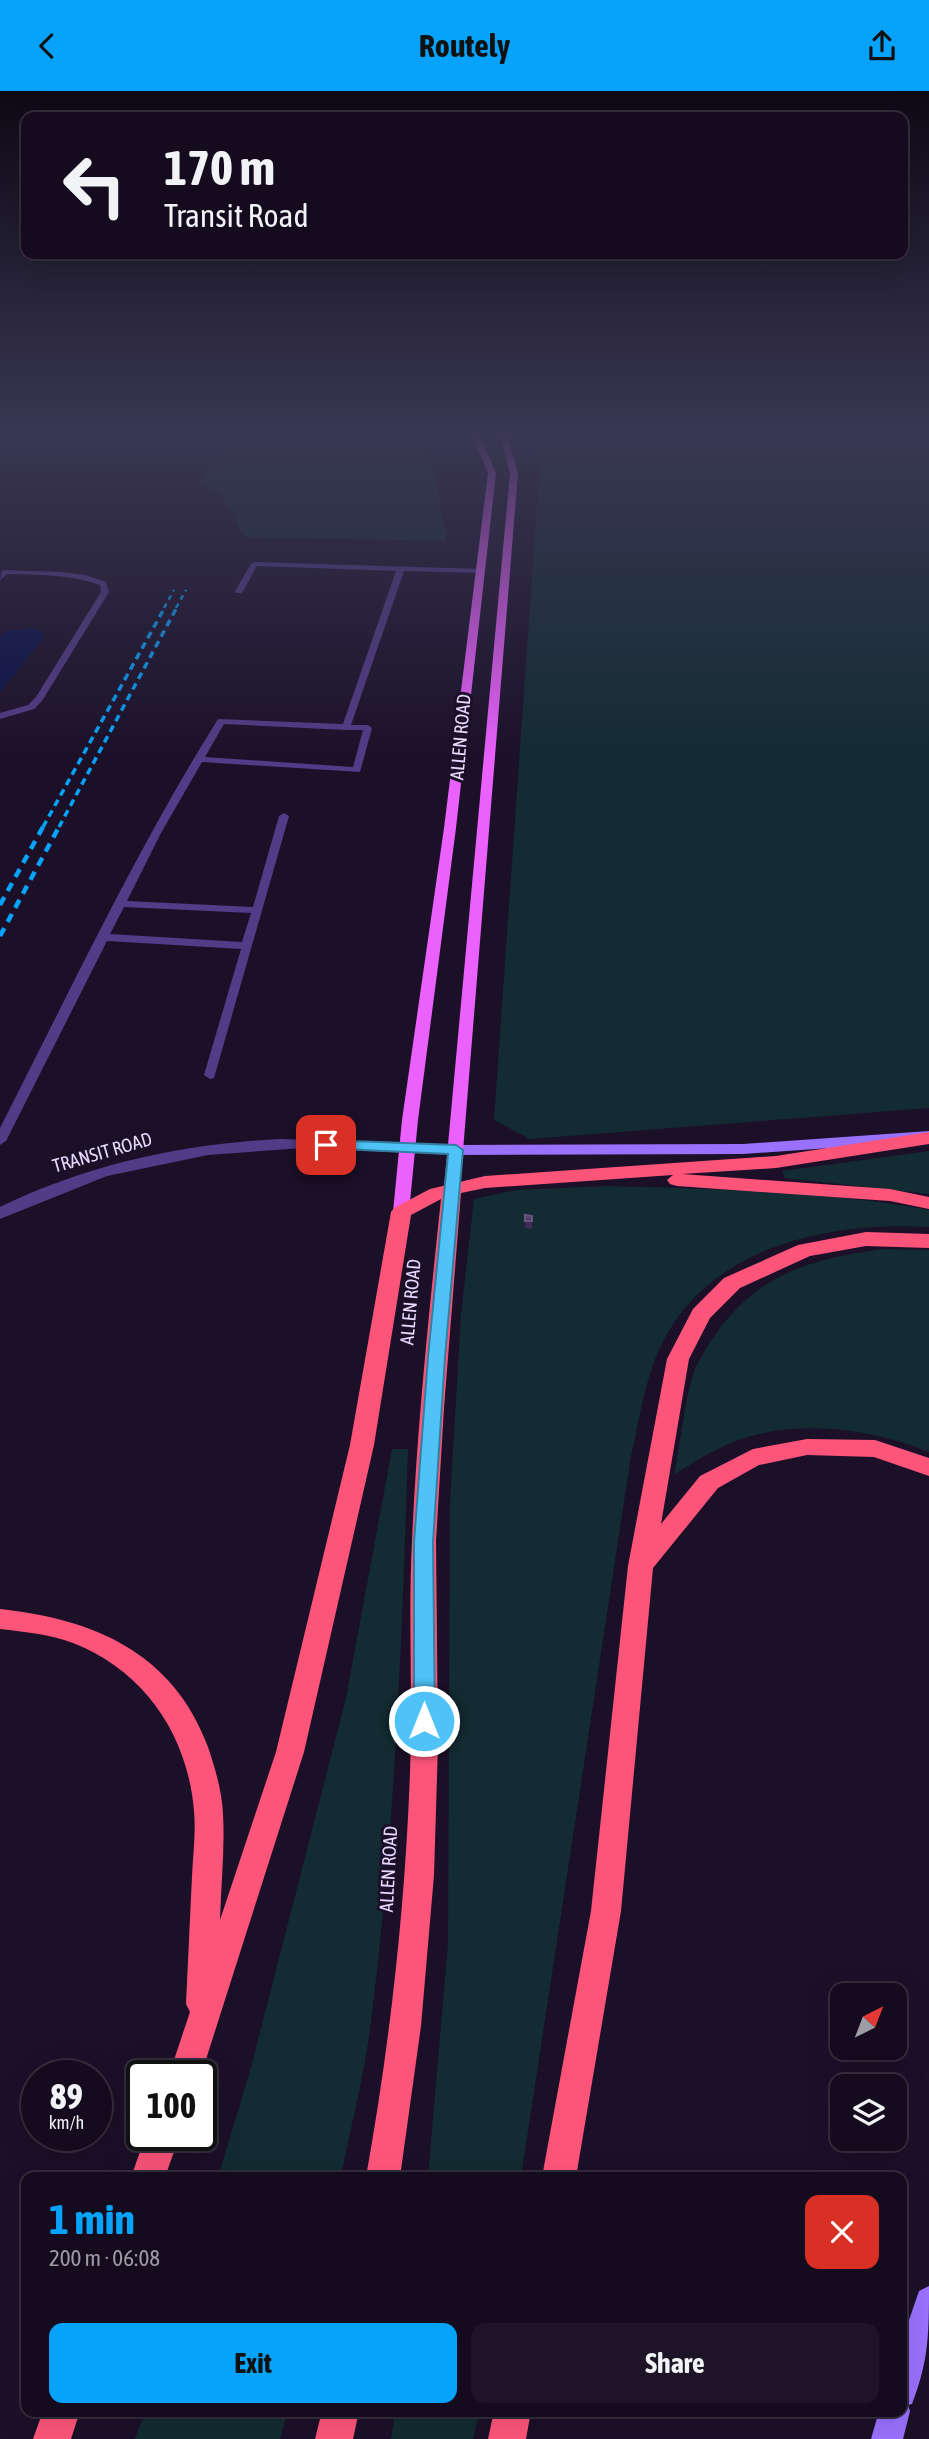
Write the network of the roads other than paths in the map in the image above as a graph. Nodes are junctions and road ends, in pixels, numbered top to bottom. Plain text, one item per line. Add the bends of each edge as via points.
1 (484, 544) edge
2 (508, 544) edge
3 (401, 568) junction
4 (481, 571) junction
5 (0, 577) edge
6 (239, 591) dead end
7 (0, 716) edge
8 (346, 727) junction
9 (199, 759) junction
10 (284, 816) dead end
11 (120, 904) junction
12 (257, 910) junction
13 (103, 937) junction
14 (247, 946) junction
15 (210, 1075) dead end
16 (929, 1137) edge
17 (0, 1141) edge
18 (407, 1148) junction
19 (456, 1150) junction
20 (592, 1175) junction
21 (452, 1188) junction
22 (929, 1203) edge
23 (401, 1212) junction
24 (0, 1214) edge
25 (929, 1241) edge
26 (929, 1467) edge
27 (641, 1566) junction
28 (0, 1619) edge
29 (201, 2033) junction
30 (191, 2060) edge
31 (157, 2151) edge
32 (150, 2172) edge
33 (384, 2172) edge
34 (560, 2172) edge
35 (929, 2301) edge
36 (907, 2373) edge
37 (60, 2417) edge
38 (340, 2417) edge
39 (512, 2417) edge
40 (893, 2417) edge
41 (52, 2439) edge
42 (334, 2439) edge
43 (507, 2439) edge
44 (887, 2439) edge

1 - 4 main road, ALLEN ROAD
2 - 19 main road, ALLEN ROAD
3 - 4 lane
3 - 6 lane via 255,564
3 - 8 lane
4 - 18 main road, ALLEN ROAD
5 - 7 lane via 5,572 85,577 103,584 105,593 39,699 31,707
8 - 9 lane via 221,721
8 - 9 lane via 368,728 357,769
9 - 11 lane
10 - 12 lane
11 - 12 lane
11 - 13 lane
12 - 14 lane
13 - 14 lane
13 - 17 lane
14 - 15 lane
16 - 19 main road via 743,1149
16 - 20 highway via 776,1162
18 - 19 street, TRANSIT ROAD
18 - 23 main road, ALLEN ROAD
18 - 24 street, TRANSIT ROAD via 366,1156 278,1156 221,1149 165,1156 50,1190
19 - 21 main road, ALLEN ROAD
20 - 21 highway
20 - 22 highway via 890,1195
21 - 23 highway
21 - 33 highway, ALLEN ROAD via 424,1542 424,1772 416,1948
23 - 29 highway, ALLEN ROAD via 362,1445 290,1752
25 - 27 highway via 866,1239 805,1251 732,1283 701,1314 678,1359
26 - 27 highway via 875,1449 807,1447 753,1458 709,1482
27 - 34 highway via 606,1911
28 - 29 highway via 33,1620 97,1639 126,1656 162,1689 187,1726 207,1783 209,1813
29 - 30 highway, ALLEN ROAD
31 - 32 highway
35 - 36 main road
37 - 41 highway
38 - 42 highway
39 - 43 highway
40 - 44 main road

